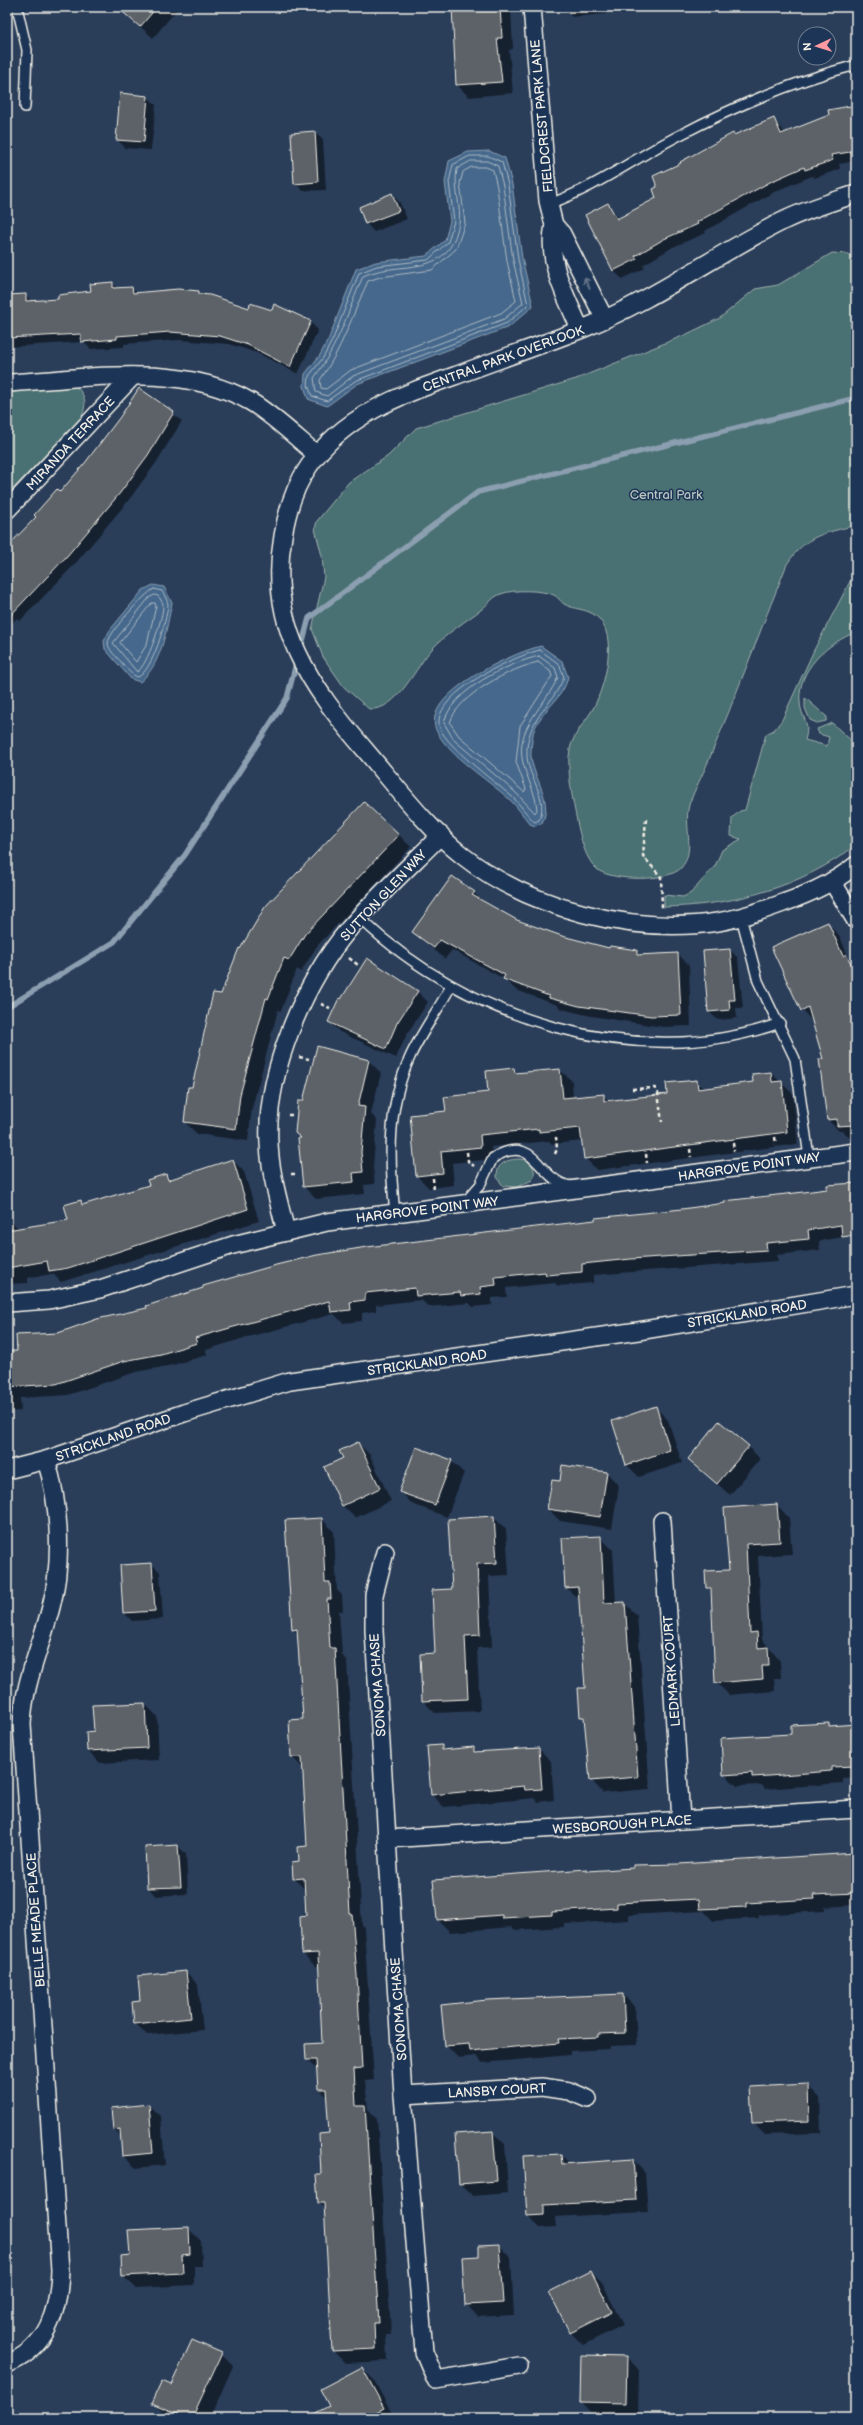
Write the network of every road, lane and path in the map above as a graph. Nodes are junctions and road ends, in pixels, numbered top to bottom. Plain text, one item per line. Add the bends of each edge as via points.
1 (17, 7) edge
2 (532, 7) edge
3 (856, 65) edge
4 (25, 107) dead end
5 (856, 194) edge
6 (549, 204) junction
7 (554, 225) junction
8 (604, 318) junction
9 (580, 329) junction
10 (133, 376) junction
11 (7, 383) edge
12 (318, 456) junction
13 (7, 510) edge
14 (646, 819) dead end
15 (441, 834) junction
16 (856, 866) edge
17 (832, 881) junction
18 (662, 909) dead end
19 (741, 917) junction
20 (360, 918) junction
21 (856, 921) edge
22 (346, 956) dead end
23 (358, 965) dead end
24 (451, 986) junction
25 (318, 1003) dead end
26 (330, 1008) dead end
27 (780, 1023) junction
28 (299, 1057) dead end
29 (309, 1059) dead end
30 (632, 1089) dead end
31 (662, 1122) dead end
32 (556, 1137) dead end
33 (467, 1152) dead end
34 (856, 1152) edge
35 (555, 1154) dead end
36 (646, 1154) dead end
37 (809, 1157) junction
38 (648, 1165) dead end
39 (474, 1166) dead end
40 (432, 1178) dead end
41 (585, 1188) junction
42 (435, 1193) dead end
43 (457, 1205) junction
44 (395, 1213) junction
45 (286, 1232) junction
46 (856, 1295) edge
47 (7, 1304) edge
48 (46, 1460) junction
49 (7, 1470) edge
50 (662, 1521) dead end
51 (385, 1552) dead end
52 (856, 1809) edge
53 (681, 1820) junction
54 (387, 1839) junction
55 (403, 2095) junction
56 (588, 2099) dead end
57 (7, 2364) edge
58 (519, 2366) dead end

1 - 4 lane via 27,50
2 - 6 street, FIELDCREST PARK LANE
3 - 6 lane via 817,76 740,105 680,135 587,188
5 - 8 street, CENTRAL PARK OVERLOOK via 823,204 782,222
6 - 7 street, FIELDCREST PARK LANE
8 -> 7 street, FIELDCREST PARK LANE via 564,238
7 - 9 street, FIELDCREST PARK LANE via 551,237 552,257
8 - 9 street, CENTRAL PARK OVERLOOK
9 - 12 street, CENTRAL PARK OVERLOOK via 384,403 344,429
10 - 11 street
10 - 12 street via 170,376 209,385 252,402
10 - 13 street, MIRANDA TERRACE
12 - 15 street, CENTRAL PARK OVERLOOK via 311,462 294,492 284,527 279,583 286,624 302,663 325,700 398,790
14 - 18 path via 643,856 661,877
15 - 19 street via 462,855 486,871 533,896 571,910 614,920 665,924 703,924
15 - 20 street, SUTTON GLEN WAY
16 - 17 street
17 - 19 street via 802,897
17 - 21 street
19 - 27 lane via 758,981
20 - 24 lane via 406,958
20 - 45 street, SUTTON GLEN WAY via 334,950 311,988 284,1050 272,1096 269,1122 270,1158
22 - 23 path
24 - 27 lane via 486,1003 535,1021 627,1040 708,1040 745,1035
24 - 44 lane via 411,1056 397,1090 390,1155
25 - 26 path
27 - 37 lane via 795,1059
28 - 29 path
30 - 31 path via 655,1088
32 - 35 path
33 - 39 path via 468,1161
34 - 37 street, HARGROVE POINT WAY
36 - 38 path
37 - 41 street, HARGROVE POINT WAY
40 - 42 path
41 - 43 street, HARGROVE POINT WAY
41 - 43 lane via 560,1184 535,1158 515,1150 493,1158 474,1194
43 - 44 street, HARGROVE POINT WAY
44 - 45 street, HARGROVE POINT WAY via 327,1222
45 - 47 street, HARGROVE POINT WAY via 233,1245 100,1289 49,1300
46 - 48 street, STRICKLAND ROAD via 638,1332 290,1381 184,1413
48 - 49 street, STRICKLAND ROAD
48 - 57 street, BELLE MEADE PLACE via 57,1509 56,1573 51,1607 24,1693 22,1725 60,2290 52,2321 45,2334 22,2355
50 - 53 street, LEDMARK COURT
51 - 54 street, SONOMA CHASE via 378,1575 373,1613
52 - 53 street, WESBOROUGH PLACE
53 - 54 street, WESBOROUGH PLACE
54 - 55 street, SONOMA CHASE
55 - 56 street, LANSBY COURT via 542,2087 569,2091
55 - 58 street, SONOMA CHASE via 424,2352 436,2380

